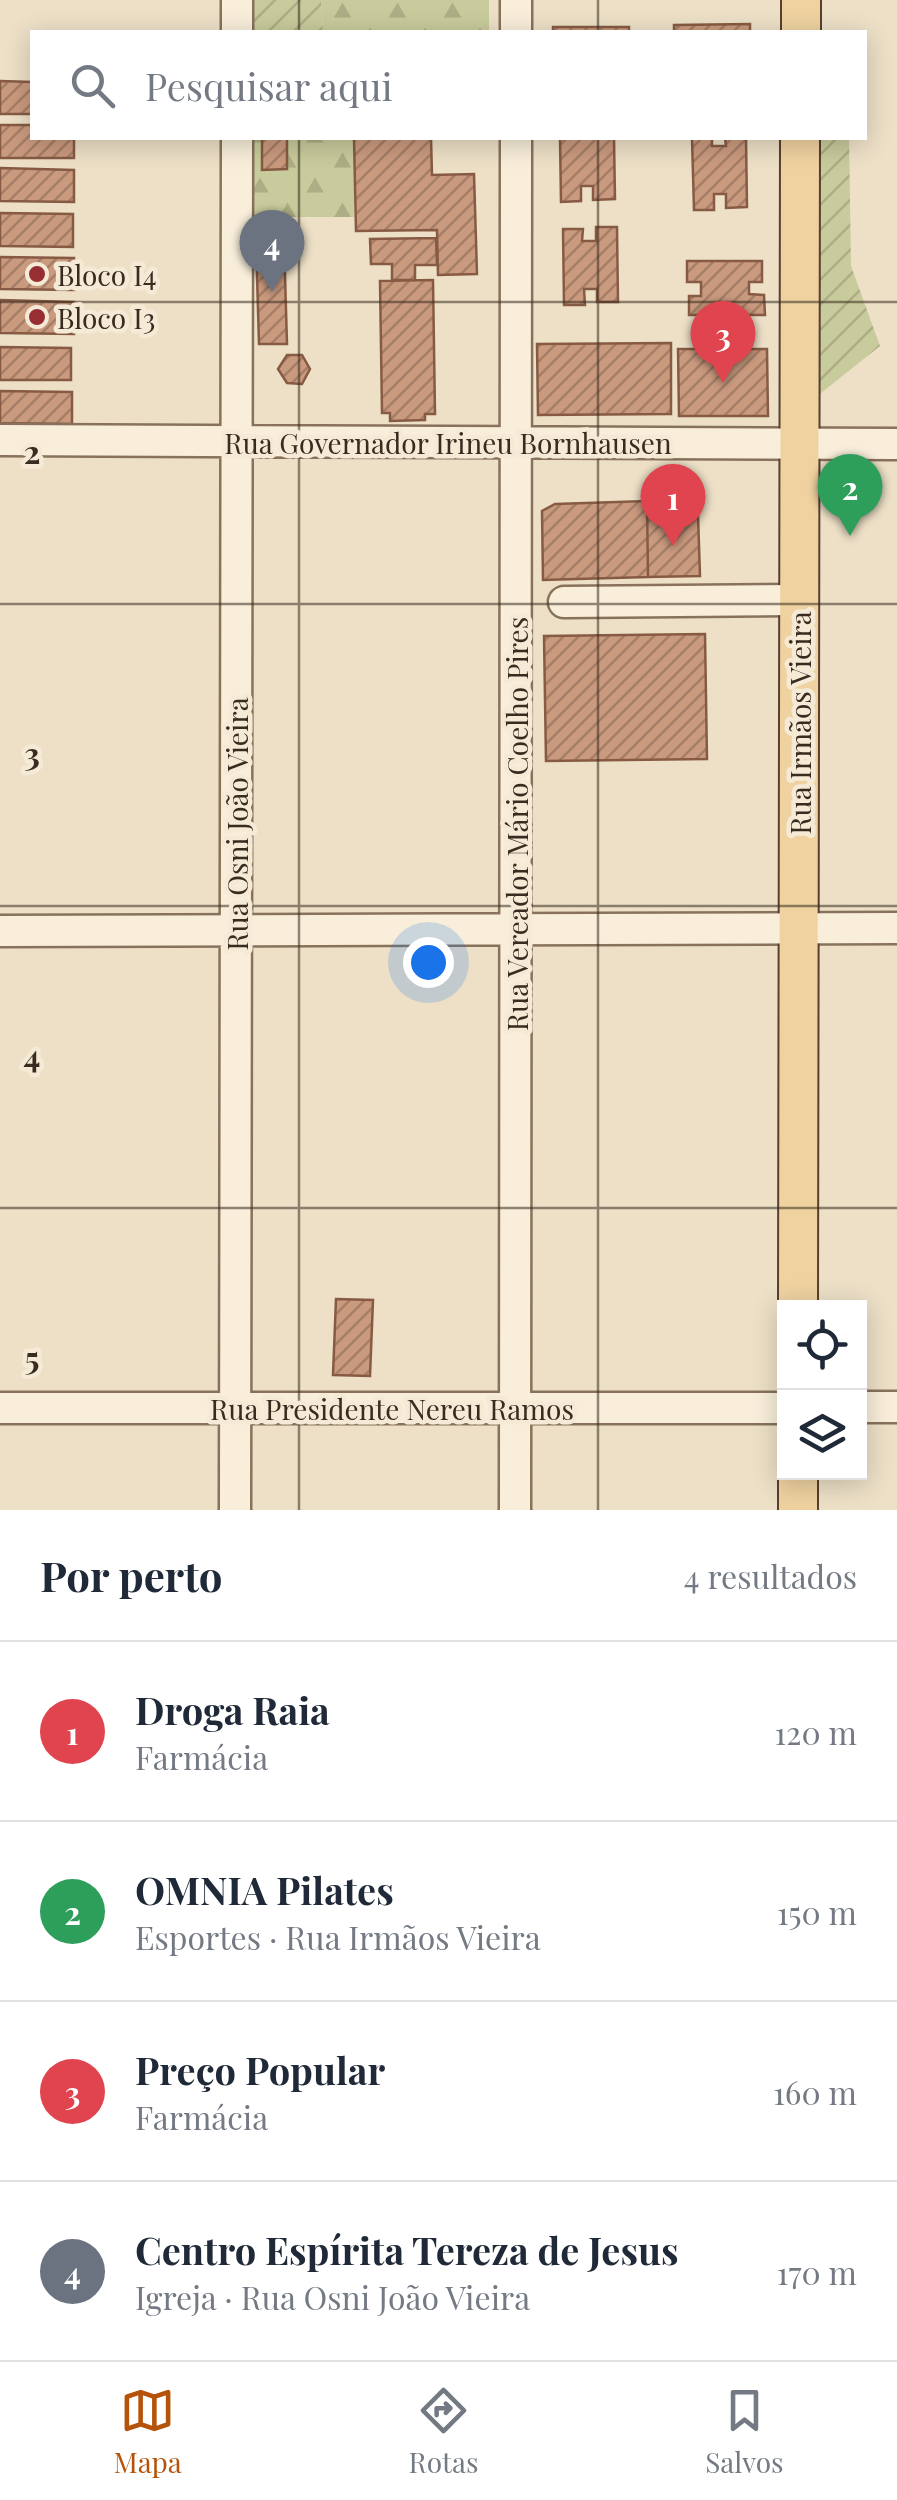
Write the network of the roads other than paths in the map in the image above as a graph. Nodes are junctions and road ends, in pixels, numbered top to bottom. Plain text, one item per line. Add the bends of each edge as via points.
1 (237, 0) edge
2 (516, 0) edge
3 (801, 0) edge
4 (237, 30) edge
5 (516, 30) edge
6 (800, 30) edge
7 (237, 140) edge
8 (516, 140) edge
9 (800, 140) edge
10 (0, 440) edge
11 (237, 441) junction
12 (516, 442) junction
13 (799, 444) junction
14 (897, 444) edge
15 (799, 600) junction
16 (564, 602) dead end
17 (897, 928) edge
18 (798, 929) junction
19 (0, 930) edge
20 (236, 930) junction
21 (516, 930) junction
22 (798, 1300) edge
23 (0, 1408) edge
24 (236, 1408) junction
25 (516, 1408) junction
26 (777, 1408) edge
27 (867, 1408) edge
28 (897, 1408) edge
29 (798, 1480) edge
30 (235, 1510) edge
31 (516, 1510) edge
32 (798, 1510) edge

1 - 4 street
2 - 5 street
3 - 6 main road
7 - 11 street, Rua Osni João Vieira
8 - 12 street, Rua Vereador Mário Coelho Pires
9 - 13 main road, Rua Irmãos Vieira
10 - 11 street, Rua Governador Irineu Bornhausen
11 - 12 street, Rua Governador Irineu Bornhausen
11 - 20 street, Rua Osni João Vieira
12 - 13 street, Rua Governador Irineu Bornhausen
12 - 21 street, Rua Vereador Mário Coelho Pires
13 - 14 street, Rua Governador Irineu Bornhausen
13 - 15 main road, Rua Irmãos Vieira
15 - 16 street
15 - 18 main road, Rua Irmãos Vieira
17 - 18 street
18 - 21 street
18 - 22 main road, Rua Irmãos Vieira
19 - 20 street
20 - 21 street
20 - 24 street, Rua Osni João Vieira
21 - 25 street, Rua Vereador Mário Coelho Pires
23 - 24 street, Rua Presidente Nereu Ramos
24 - 25 street, Rua Presidente Nereu Ramos
24 - 30 street, Rua Osni João Vieira
25 - 26 street, Rua Presidente Nereu Ramos
25 - 31 street, Rua Vereador Mário Coelho Pires
27 - 28 street
29 - 32 main road

